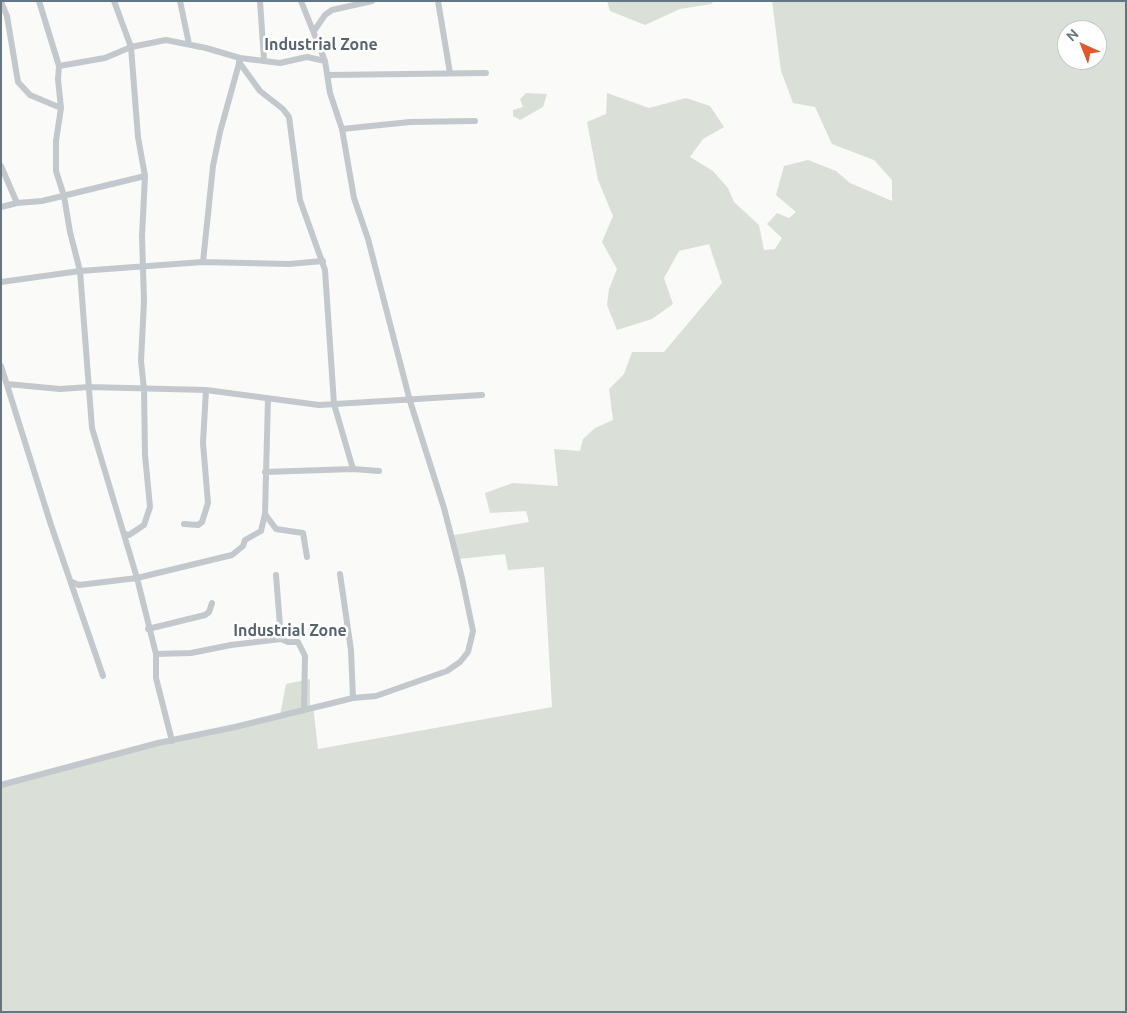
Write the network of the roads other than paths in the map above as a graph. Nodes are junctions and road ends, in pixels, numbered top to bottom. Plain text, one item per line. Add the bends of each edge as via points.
1 (39, 1) edge
2 (114, 1) edge
3 (180, 1) edge
4 (260, 1) edge
5 (301, 1) edge
6 (372, 1) edge
7 (438, 1) edge
8 (1, 2) edge
9 (314, 31) junction
10 (189, 44) junction
11 (131, 47) junction
12 (240, 60) junction
13 (264, 60) junction
14 (325, 61) junction
15 (59, 66) junction
16 (450, 73) junction
17 (486, 74) dead end
18 (328, 75) junction
19 (61, 108) junction
20 (475, 121) dead end
21 (342, 129) junction
22 (1, 166) edge
23 (145, 176) junction
24 (64, 196) junction
25 (17, 203) junction
26 (1, 207) edge
27 (323, 261) junction
28 (202, 262) junction
29 (144, 267) junction
30 (80, 271) junction
31 (1, 282) edge
32 (2, 368) edge
33 (7, 384) junction
34 (89, 387) junction
35 (144, 389) junction
36 (206, 390) junction
37 (482, 395) dead end
38 (268, 398) junction
39 (410, 401) junction
40 (334, 404) junction
41 (353, 469) junction
42 (379, 471) dead end
43 (265, 472) junction
44 (265, 514) junction
45 (184, 524) dead end
46 (125, 534) junction
47 (307, 557) dead end
48 (276, 574) dead end
49 (340, 574) dead end
50 (138, 578) junction
51 (72, 582) junction
52 (212, 603) dead end
53 (148, 629) junction
54 (281, 639) junction
55 (156, 654) junction
56 (103, 676) dead end
57 (353, 698) junction
58 (304, 710) junction
59 (172, 741) junction
60 (1, 785) edge

1 - 15 street
2 - 11 street
3 - 10 street
4 - 13 street
5 - 9 street
6 - 9 street via 332,10
7 - 16 street
8 - 19 street via 7,16 18,82 30,95
9 - 14 street
10 - 11 street via 155,41
10 - 12 street
11 - 15 street via 105,58
11 - 23 street via 138,137
12 - 13 street
12 - 27 street via 260,91 289,117 300,200 311,237
12 - 28 street via 213,166
13 - 14 street via 280,63 307,57
14 - 18 street
15 - 19 street
16 - 17 street
16 - 18 street
18 - 21 street via 330,93
19 - 24 street via 56,171
20 - 21 street via 410,122
21 - 39 street via 354,198 386,302
22 - 25 street
23 - 24 street
23 - 29 street
24 - 25 street
24 - 30 street
25 - 26 street
27 - 28 street via 288,264
27 - 40 street
28 - 29 street
29 - 30 street
29 - 35 street via 140,361
30 - 31 street
30 - 34 street
32 - 33 street
33 - 34 street via 60,389
33 - 51 street
34 - 35 street
34 - 46 street via 92,428
35 - 36 street
35 - 46 street via 150,507 144,525 129,535
36 - 38 street
36 - 45 street via 203,443 208,503 202,522 198,525
37 - 39 street
38 - 40 street
38 - 43 street
39 - 40 street
39 - 57 street via 462,578 473,631 471,643 460,662 447,671 376,696
40 - 41 street
41 - 42 street
41 - 43 street
43 - 44 street
44 - 47 street via 276,529 303,533
44 - 50 street via 261,531 245,540 232,555
46 - 50 street
48 - 54 street
49 - 57 street via 351,650
50 - 51 street via 79,585
50 - 53 street
51 - 56 street
52 - 53 street via 205,615
53 - 55 street
54 - 55 street via 191,654
54 - 58 street via 298,642 305,656
55 - 59 street via 155,673
57 - 58 street
58 - 59 street
59 - 60 street

